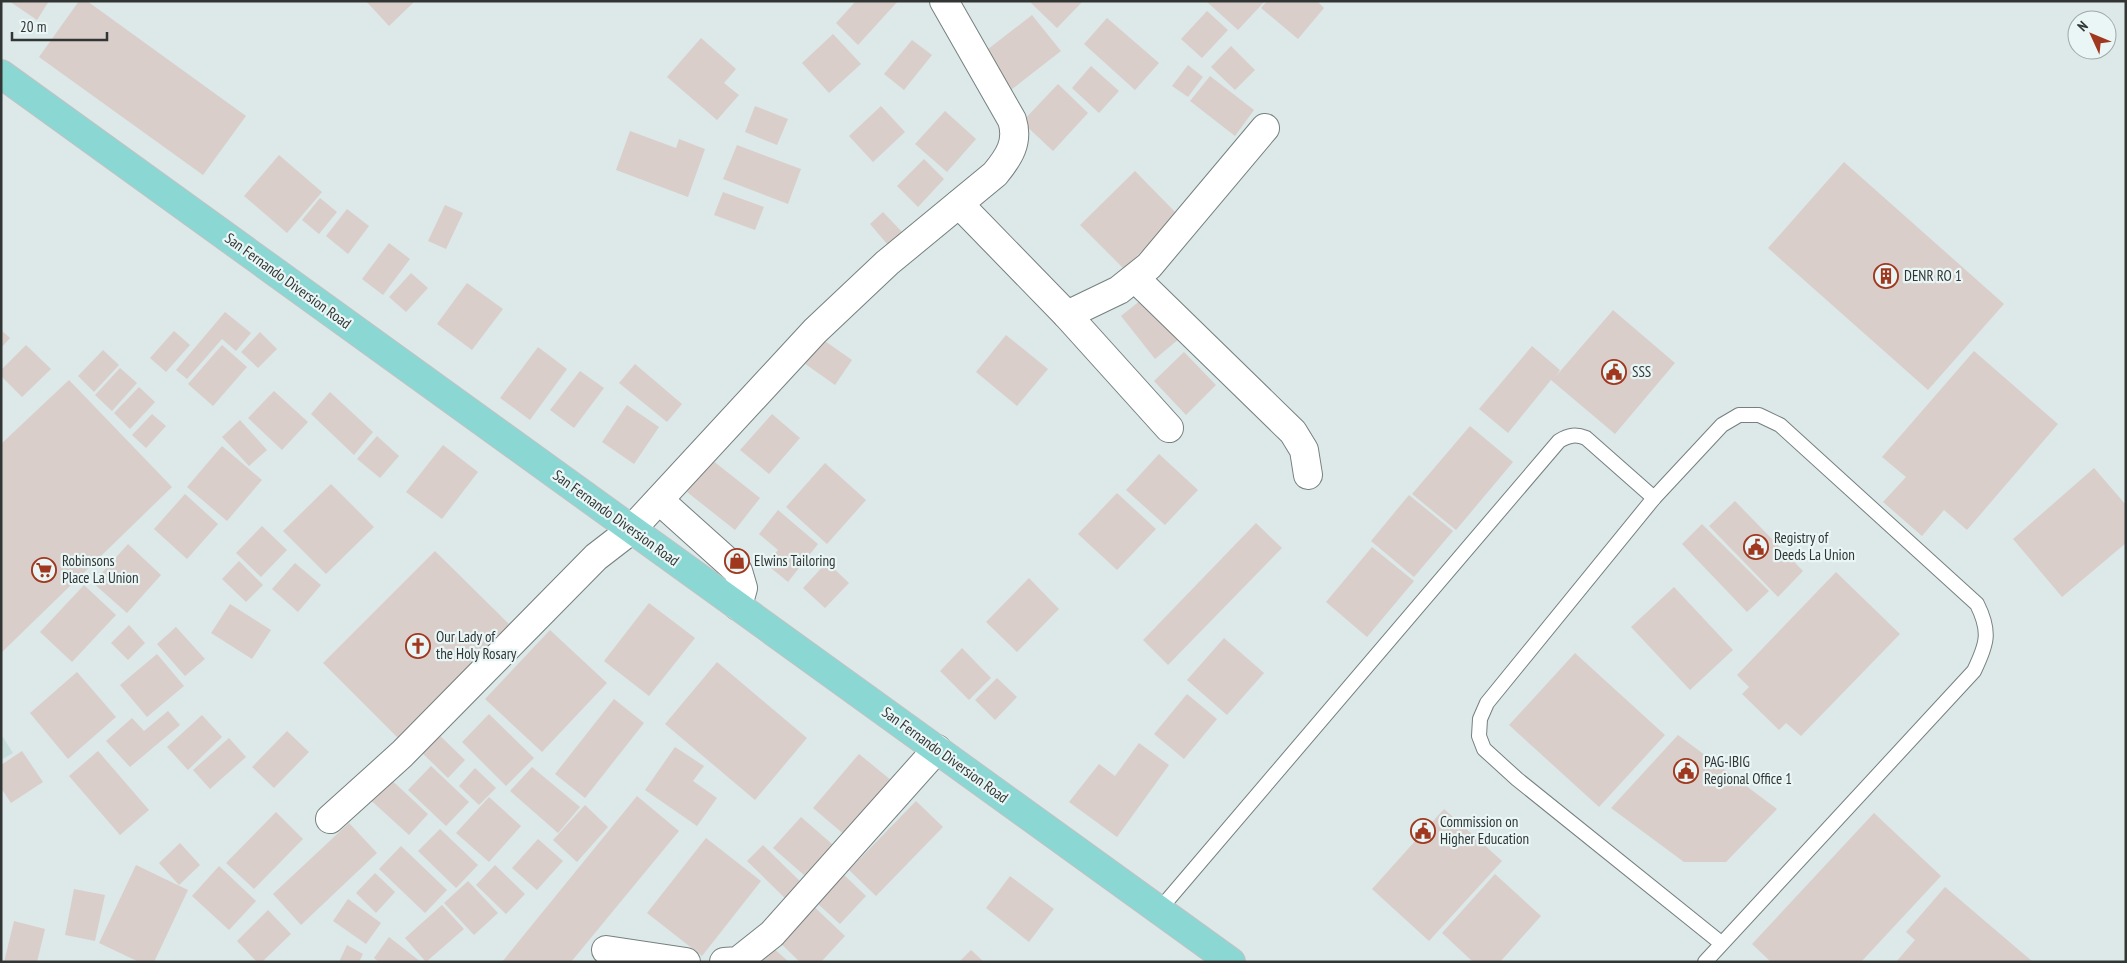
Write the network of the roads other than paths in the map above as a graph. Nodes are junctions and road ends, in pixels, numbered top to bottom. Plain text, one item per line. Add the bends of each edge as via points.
1 (944, 1) edge
2 (1, 74) edge
3 (1265, 128) dead end
4 (959, 204) junction
5 (1136, 279) junction
6 (1067, 315) junction
7 (1169, 428) dead end
8 (1308, 476) dead end
9 (1654, 498) junction
10 (658, 500) junction
11 (631, 530) junction
12 (738, 606) junction
13 (937, 749) junction
14 (330, 819) dead end
15 (1160, 910) junction
16 (1721, 943) junction
17 (606, 950) dead end
18 (686, 962) edge
19 (724, 962) edge
20 (1231, 962) edge
21 (1705, 962) edge

1 - 4 street via 1012,120 1015,131 1008,158 995,174
2 - 11 highway, San Fernando Diversion Road
3 - 5 street
4 - 6 street
4 - 10 street via 887,263 815,331
5 - 6 street
5 - 8 street via 1293,432 1304,450
6 - 7 street
9 - 15 lane via 1586,438 1577,434 1559,441
9 - 16 lane via 1487,702 1480,719 1479,736 1484,749 1517,779
9 - 16 lane via 1722,424 1738,415 1759,415 1780,424 1978,604 1985,619 1984,651 1974,671
10 - 11 street
10 - 12 street via 738,571 743,588
11 - 12 highway, San Fernando Diversion Road
11 - 14 street via 596,556 402,754
12 - 13 highway, San Fernando Diversion Road
13 - 15 highway, San Fernando Diversion Road
13 - 19 street via 772,934 738,961
15 - 20 highway, San Fernando Diversion Road
16 - 21 lane
17 - 18 street

